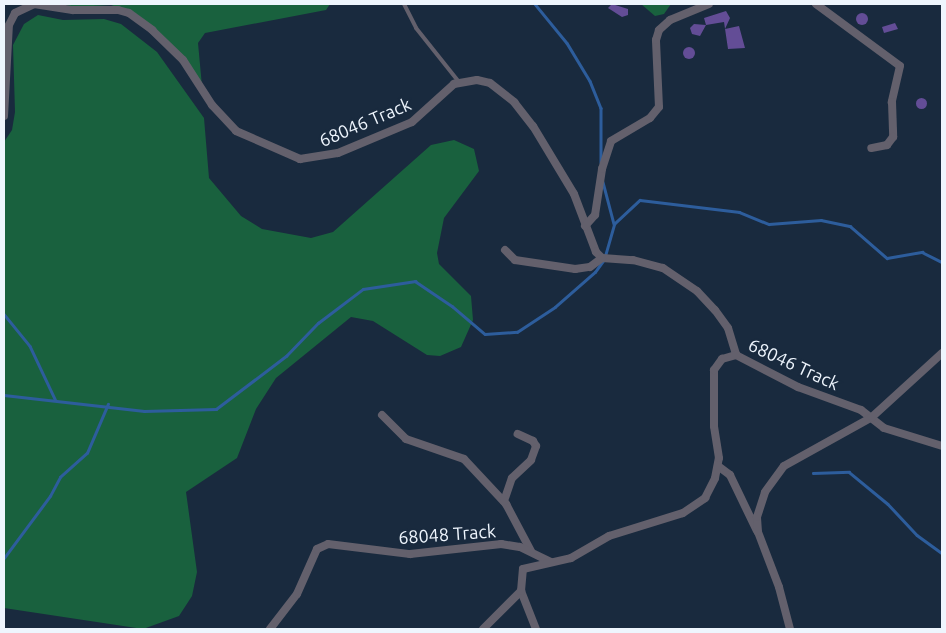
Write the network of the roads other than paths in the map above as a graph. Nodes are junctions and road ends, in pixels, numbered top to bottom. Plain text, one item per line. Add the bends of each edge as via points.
1 (404, 4) edge
2 (709, 4) edge
3 (816, 4) edge
4 (459, 82) junction
5 (4, 116) edge
6 (871, 148) dead end
7 (585, 226) junction
8 (505, 250) dead end
9 (602, 258) junction
10 (942, 353) edge
11 (736, 355) junction
12 (382, 415) dead end
13 (872, 417) junction
14 (518, 434) dead end
15 (942, 446) edge
16 (718, 466) junction
17 (504, 501) junction
18 (758, 532) junction
19 (531, 551) junction
20 (551, 562) junction
21 (521, 592) junction
22 (270, 629) edge
23 (483, 629) edge
24 (536, 629) edge
25 (790, 629) edge

1 - 4 lane via 416,28
2 - 7 street via 670,20 659,30 656,40 659,107 650,118 611,141 602,169 596,215
3 - 6 street via 900,66 892,102 893,137 887,144
4 - 5 street, 68046 Track via 446,89 412,122 338,152 300,159 236,131 212,105 183,60 129,13 34,4 15,13 9,25
4 - 7 street via 476,80 490,83 514,102 574,194
7 - 9 street
8 - 9 street via 515,260 575,269 590,267
9 - 11 street, 68046 Track via 646,262 663,268 697,291 723,321
10 - 13 street
11 - 13 street, 68046 Track
11 - 16 street via 722,359 714,370
12 - 17 street via 406,439 464,459
13 - 15 street, 68046 Track via 884,428
13 - 18 street via 784,466 759,505
14 - 17 street via 536,446 531,460 512,478
16 - 18 street via 730,475
16 - 20 street via 711,488 697,506 609,536 571,558
17 - 19 street
18 - 25 street via 779,587
19 - 20 street, 68048 Track
19 - 22 street, 68048 Track via 501,544 410,554 334,544 322,546 312,556 292,602
20 - 21 street via 523,569
21 - 23 street
21 - 24 street

